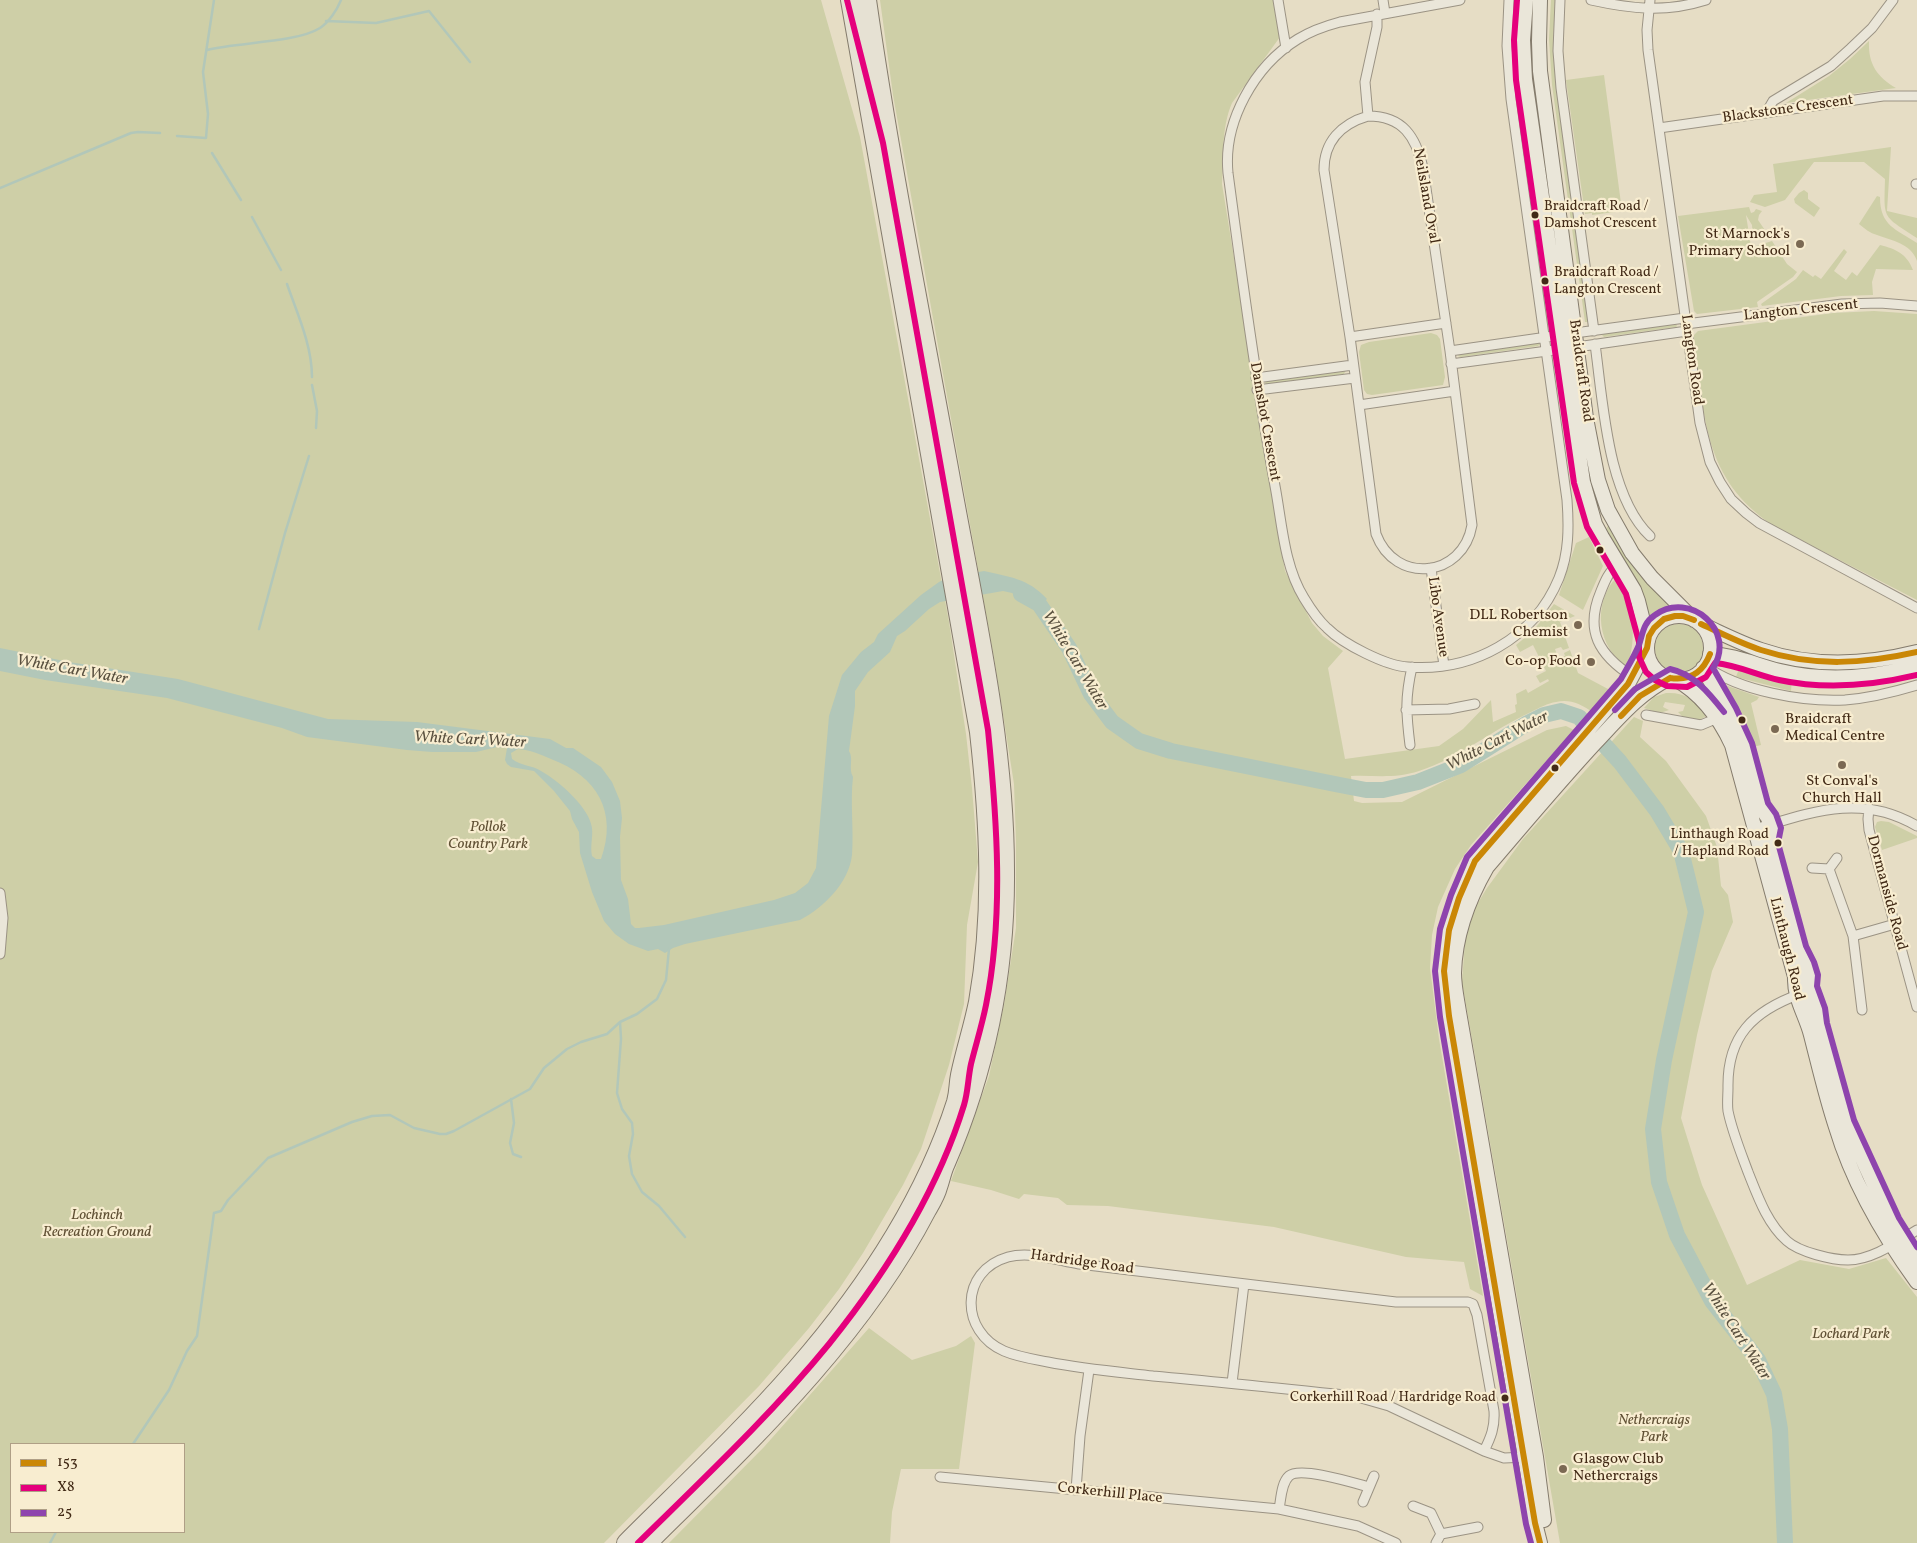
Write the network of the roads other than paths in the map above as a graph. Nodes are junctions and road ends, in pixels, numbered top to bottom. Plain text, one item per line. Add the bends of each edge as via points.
1 (838, 0) edge
2 (850, 0) edge
3 (867, 0) edge
4 (1278, 0) edge
5 (1383, 0) edge
6 (1460, 0) edge
7 (1508, 0) edge
8 (1526, 0) edge
9 (1540, 0) edge
10 (1560, 0) edge
11 (1591, 0) edge
12 (1706, 0) edge
13 (1893, 0) edge
14 (1649, 5) edge
15 (1381, 13) junction
16 (1286, 48) junction
17 (1917, 96) edge
18 (1766, 112) junction
19 (1368, 116) junction
20 (1659, 128) junction
21 (874, 145) junction
22 (1917, 306) edge
23 (1446, 323) junction
24 (1686, 325) junction
25 (1594, 331) junction
26 (1350, 337) junction
27 (1544, 338) junction
28 (1569, 341) junction
29 (1595, 344) junction
30 (1450, 351) junction
31 (1546, 351) junction
32 (1452, 364) junction
33 (1353, 365) junction
34 (1256, 378) junction
35 (1355, 378) junction
36 (1257, 390) junction
37 (1455, 391) junction
38 (1359, 405) junction
39 (1568, 500) joint
40 (1613, 520) junction
41 (1597, 527) junction
42 (1650, 536) dead end
43 (955, 549) junction
44 (1618, 565) junction
45 (1431, 568) junction
46 (1917, 608) edge
47 (1697, 622) junction
48 (970, 630) junction
49 (1648, 644) junction
50 (1916, 658) edge
51 (1706, 663) junction
52 (1444, 666) junction
53 (1412, 667) junction
54 (1633, 677) junction
55 (1672, 678) junction
56 (1917, 685) edge
57 (1475, 704) dead end
58 (1406, 710) junction
59 (1646, 715) dead end
60 (1723, 715) junction
61 (1597, 731) junction
62 (1410, 745) dead end
63 (1869, 808) junction
64 (1770, 824) junction
65 (1917, 826) edge
66 (1755, 828) junction
67 (1837, 858) dead end
68 (1812, 868) dead end
69 (1829, 869) junction
70 (0, 893) edge
71 (1895, 924) junction
72 (1853, 936) junction
73 (0, 954) edge
74 (1917, 964) edge
75 (1907, 967) junction
76 (1802, 994) junction
77 (1917, 1007) edge
78 (1862, 1010) dead end
79 (1917, 1230) edge
80 (1896, 1242) junction
81 (1917, 1264) edge
82 (1917, 1282) edge
83 (1244, 1284) junction
84 (1089, 1370) junction
85 (1232, 1383) junction
86 (1484, 1451) junction
87 (1531, 1457) junction
88 (1374, 1476) dead end
89 (940, 1477) dead end
90 (1369, 1487) junction
91 (1076, 1490) junction
92 (1363, 1502) dead end
93 (1413, 1506) dead end
94 (1280, 1509) junction
95 (1478, 1527) dead end
96 (1441, 1534) junction
97 (626, 1543) edge
98 (648, 1543) edge
99 (1396, 1543) edge
100 (1436, 1543) edge
101 (1540, 1543) edge
102 (1548, 1543) edge

1 - 21 highway
2 - 21 highway
3 - 43 highway
4 - 16 street
5 - 15 street
6 - 15 street, Damshot Crescent
7 - 27 street, Braidcraft Road via 1511,99
8 - 28 street, Braidcraft Road via 1525,79
9 - 28 street, Braidcraft Road via 1540,71
10 - 25 street, Braidcraft Road via 1558,51 1561,88
11 - 14 street
12 - 14 street via 1683,7
13 - 18 street via 1872,28 1851,48 1823,71 1774,101
14 - 20 street, Langton Road via 1648,50
15 - 16 street, Damshot Crescent via 1325,26
15 - 19 street via 1365,82
16 - 34 street, Damshot Crescent via 1258,78 1241,104 1227,154
17 - 18 street, Blackstone Crescent via 1883,96
18 - 20 street, Blackstone Crescent
19 - 23 street, Neilsland Oval via 1390,119 1399,124 1411,135 1418,150
19 - 26 street via 1350,123 1337,133 1330,142 1324,163
20 - 24 street, Langton Road
21 - 43 highway
22 - 24 street, Langton Crescent via 1842,304
23 - 26 street
23 - 30 street, Neilsland Oval
24 - 25 street
24 - 29 street
24 - 46 street, Langton Road via 1704,443 1710,462 1731,499 1759,524
25 - 28 street
26 - 33 street
27 - 28 street
27 - 30 street
27 - 31 street, Braidcraft Road
28 - 29 street
28 - 31 street
28 - 40 street, Braidcraft Road via 1593,460
28 - 41 street, Braidcraft Road via 1582,482
29 - 42 street, Braidcraft Road via 1613,462 1630,510
30 - 32 street, Neilsland Oval
31 - 32 street
31 - 39 street, Braidcraft Road
32 - 37 street, Neilsland Oval
33 - 34 street
33 - 35 street
34 - 36 street, Damshot Crescent
35 - 36 street
35 - 38 street
36 - 53 street, Damshot Crescent via 1290,566 1303,598 1326,628 1364,654 1406,668
37 - 38 street
37 - 45 street, Neilsland Oval via 1472,525 1459,554
38 - 45 street via 1379,541 1388,554 1401,563 1415,568
39 - 52 street, Damshot Crescent via 1569,529 1559,578 1532,621 1494,651 1470,661
40 - 41 street
40 - 47 street, Braidcraft Road via 1640,564
41 - 44 street, Braidcraft Road
43 - 48 highway
44 - 49 street, Braidcraft Road via 1634,590
44 - 54 street via 1598,598 1594,623 1605,654 1613,664
45 - 52 street, Libo Avenue
47 - 49 street via 1683,616 1664,619 1654,628
47 - 50 street, Braidcraft Road via 1761,650 1814,662
47 - 51 street via 1710,640
48 - 97 highway via 974,702 984,776 989,893 981,980 955,1105 916,1197 880,1259 839,1316 744,1426
48 - 98 highway via 992,717 1001,783 1005,895 994,1005 982,1061 960,1130 923,1218 862,1311 787,1402
49 - 54 street
49 - 55 street via 1653,666
50 - 51 street, Braidcraft Road via 1869,676 1796,674 1732,656
51 - 55 street via 1693,676
51 - 56 street via 1722,677 1765,691 1822,700 1869,697
51 - 60 street, Linthaugh Road
52 - 53 street, Damshot Crescent
53 - 58 street
54 - 61 street
55 - 60 street, Linthaugh Road
55 - 61 street via 1649,689
57 - 58 street via 1449,709
58 - 62 street
59 - 60 street via 1701,725
60 - 64 street, Linthaugh Road via 1744,746 1760,807
60 - 66 street, Linthaugh Road
61 - 87 street via 1568,762 1487,867 1466,911 1457,944 1454,974
63 - 64 street via 1828,809
63 - 65 street via 1888,812
63 - 71 street, Dormanside Road via 1869,830
64 - 66 street
64 - 76 street, Linthaugh Road via 1769,843 1798,949 1809,976
66 - 76 street, Linthaugh Road
67 - 69 street
68 - 69 street
69 - 72 street
70 - 73 street via 3,918
71 - 72 street
71 - 75 street, Dormanside Road
72 - 78 street
74 - 75 street
75 - 77 street, Dormanside Road
76 - 80 street, Linthaugh Road via 1817,1010 1818,1025 1846,1124
76 - 80 street via 1773,1004 1761,1013 1750,1022 1735,1046 1728,1070 1728,1111 1743,1158 1765,1214 1788,1242 1817,1256 1849,1260 1871,1255
79 - 80 street
80 - 81 street, Linthaugh Road
80 - 82 street, Linthaugh Road
83 - 84 street, Hardridge Road via 1029,1255 997,1261 981,1274 974,1285 971,1300 975,1325 985,1339 1016,1356
83 - 85 street
83 - 86 street, Hardridge Road via 1396,1302 1459,1301 1473,1304 1495,1424
84 - 85 street, Hardridge Road
84 - 91 street
85 - 86 street, Hardridge Road via 1366,1398
86 - 87 street, Hardridge Road via 1504,1458
87 - 101 street via 1535,1523
87 - 102 street
88 - 90 street
89 - 91 street, Corkerhill Place
90 - 92 street
90 - 94 street via 1294,1473 1284,1482
91 - 94 street, Corkerhill Place
93 - 96 street via 1431,1513
94 - 99 street, Corkerhill Place via 1358,1526
95 - 96 street
96 - 100 street

